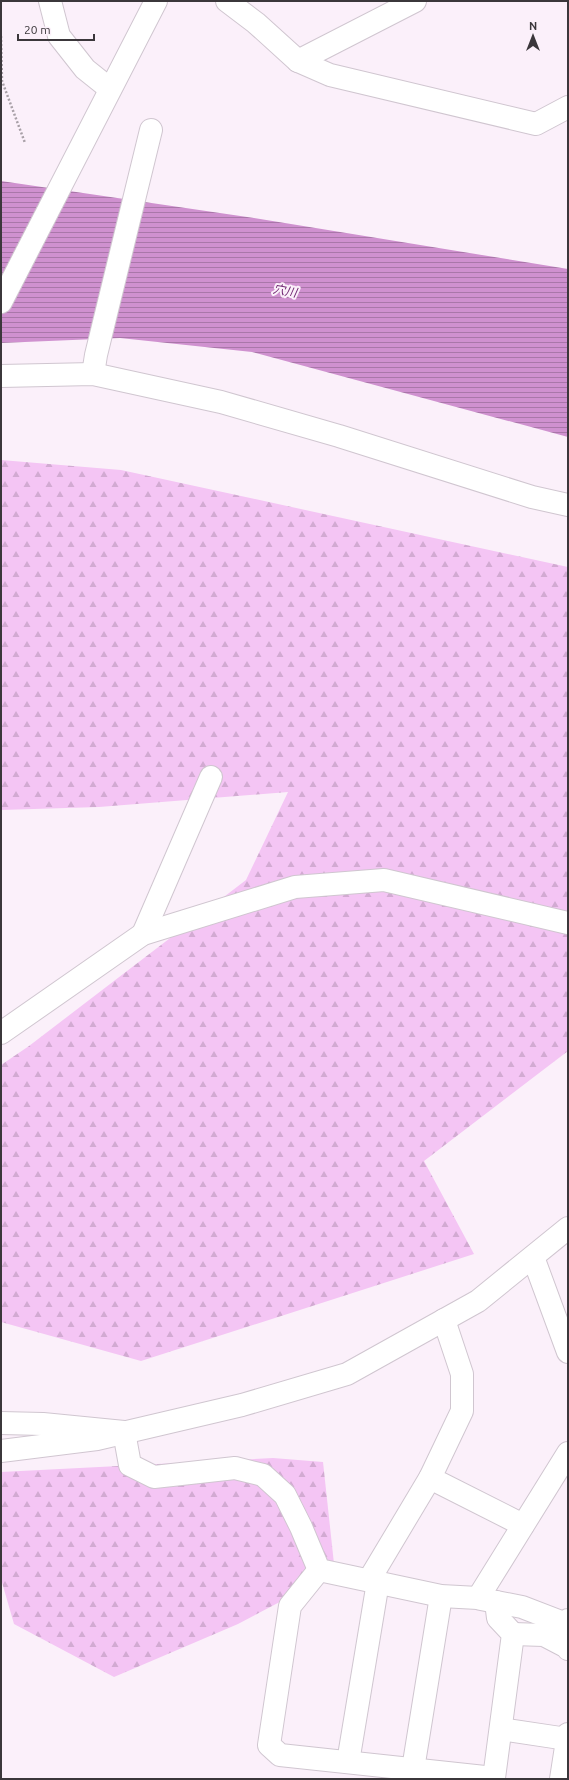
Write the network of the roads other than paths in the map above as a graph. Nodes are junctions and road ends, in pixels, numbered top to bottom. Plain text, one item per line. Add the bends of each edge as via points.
1 (50, 1) edge
2 (156, 1) edge
3 (227, 1) edge
4 (415, 1) edge
5 (298, 61) junction
6 (110, 88) junction
7 (568, 107) edge
8 (151, 130) dead end
9 (1, 302) edge
10 (94, 364) junction
11 (1, 376) edge
12 (568, 505) edge
13 (211, 777) dead end
14 (568, 923) edge
15 (143, 934) junction
16 (1, 1033) edge
17 (568, 1228) edge
18 (533, 1256) junction
19 (444, 1320) junction
20 (568, 1352) edge
21 (1, 1423) edge
22 (124, 1432) junction
23 (1, 1451) edge
24 (568, 1453) edge
25 (430, 1478) junction
26 (523, 1526) junction
27 (320, 1570) junction
28 (374, 1581) junction
29 (441, 1596) junction
30 (487, 1600) junction
31 (567, 1623) edge
32 (513, 1634) junction
33 (568, 1649) edge
34 (501, 1729) junction
35 (568, 1736) edge
36 (348, 1762) junction
37 (413, 1769) junction
38 (494, 1778) edge
39 (562, 1779) edge

1 - 6 street via 59,36 85,69
2 - 6 street
3 - 5 street
4 - 5 street
5 - 7 street via 330,75 536,124
6 - 9 street
8 - 10 street
10 - 11 street
10 - 12 street via 339,436 532,497
13 - 15 street
14 - 15 street via 384,880 295,887
15 - 16 street
17 - 18 street
18 - 19 street via 478,1300
18 - 20 street
19 - 22 street via 347,1374 242,1404
19 - 25 street via 462,1374 462,1411
21 - 22 street via 43,1424
22 - 23 street via 97,1439
22 - 27 street via 130,1465 154,1477 235,1468 263,1475 285,1495
24 - 26 street
25 - 26 street
25 - 28 street
26 - 30 street
27 - 28 street
27 - 36 street via 290,1606 269,1745 280,1755
28 - 29 street
28 - 36 street
29 - 30 street
29 - 37 street
30 - 31 street via 522,1607
30 - 32 street via 498,1618
32 - 33 street via 544,1635
32 - 34 street
34 - 35 street
34 - 38 street
35 - 39 street
36 - 37 street
37 - 38 street

